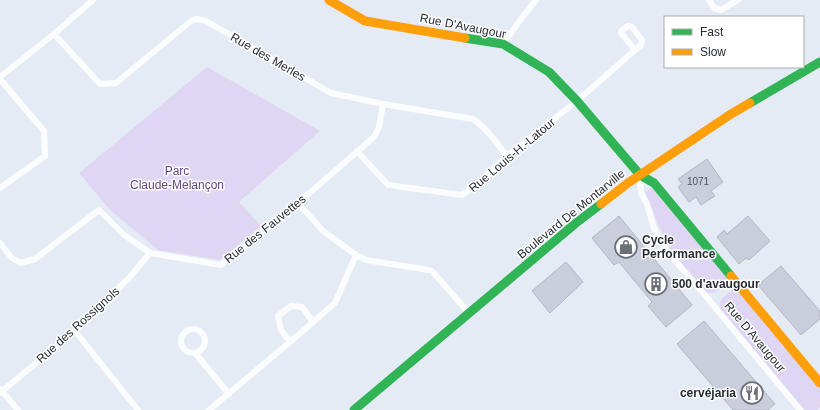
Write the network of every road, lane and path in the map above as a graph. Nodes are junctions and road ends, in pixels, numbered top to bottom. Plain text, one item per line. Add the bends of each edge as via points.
1 (93, 0) edge
2 (329, 0) edge
3 (536, 0) edge
4 (709, 0) edge
5 (738, 0) edge
6 (54, 34) junction
7 (503, 44) junction
8 (635, 50) dead end
9 (820, 62) edge
10 (0, 78) edge
11 (577, 101) junction
12 (383, 104) junction
13 (356, 151) junction
14 (507, 156) junction
15 (640, 175) junction
16 (0, 188) edge
17 (298, 203) junction
18 (0, 243) edge
19 (150, 253) junction
20 (356, 255) junction
21 (469, 313) junction
22 (313, 322) junction
23 (75, 331) junction
24 (290, 342) junction
25 (195, 353) dead end
26 (820, 382) edge
27 (0, 391) edge
28 (229, 394) junction
29 (18, 410) edge
30 (138, 410) edge
31 (209, 410) edge
32 (354, 410) edge
33 (800, 410) edge

1 - 6 street
2 - 7 street, Rue D'Avaugour via 365,21
3 - 7 street
4 - 5 street via 714,8 721,10
6 - 10 street
6 - 12 street, Rue des Merles via 100,84 116,83 191,21 206,21 331,93
7 - 11 street, Rue D'Avaugour via 549,72
8 - 11 street, Rue Louis-H.-Latour
9 - 15 street, Boulevard De Montarville via 731,114
10 - 16 street via 44,131 45,156
11 - 14 street, Rue Louis-H.-Latour
11 - 15 street, Rue D'Avaugour
12 - 13 street, Rue des Fauvettes via 379,127 374,137
12 - 14 street, Rue des Merles via 473,119
13 - 14 street, Rue Louis-H.-Latour via 388,185 462,195
13 - 17 street, Rue des Fauvettes
15 - 21 street, Boulevard De Montarville via 576,223
15 - 26 street, Rue D'Avaugour via 654,183
15 - 33 street, Rue D'Avaugour via 640,193 647,204 654,228 667,251
17 - 19 street, Rue des Fauvettes via 221,265
17 - 20 street via 323,231
18 - 19 street, Rue des Fauvettes via 12,258 21,263 36,259 99,210 123,234
19 - 23 street, Rue des Rossignols via 129,278
20 - 21 street via 366,260 432,271
20 - 22 street via 335,303
21 - 32 street, Boulevard De Montarville
22 - 24 street
22 - 24 street via 302,307 291,306 278,316 280,330
23 - 27 street, Rue des Rossignols
23 - 30 street
24 - 28 street
25 - 28 street
27 - 29 street
28 - 31 street

